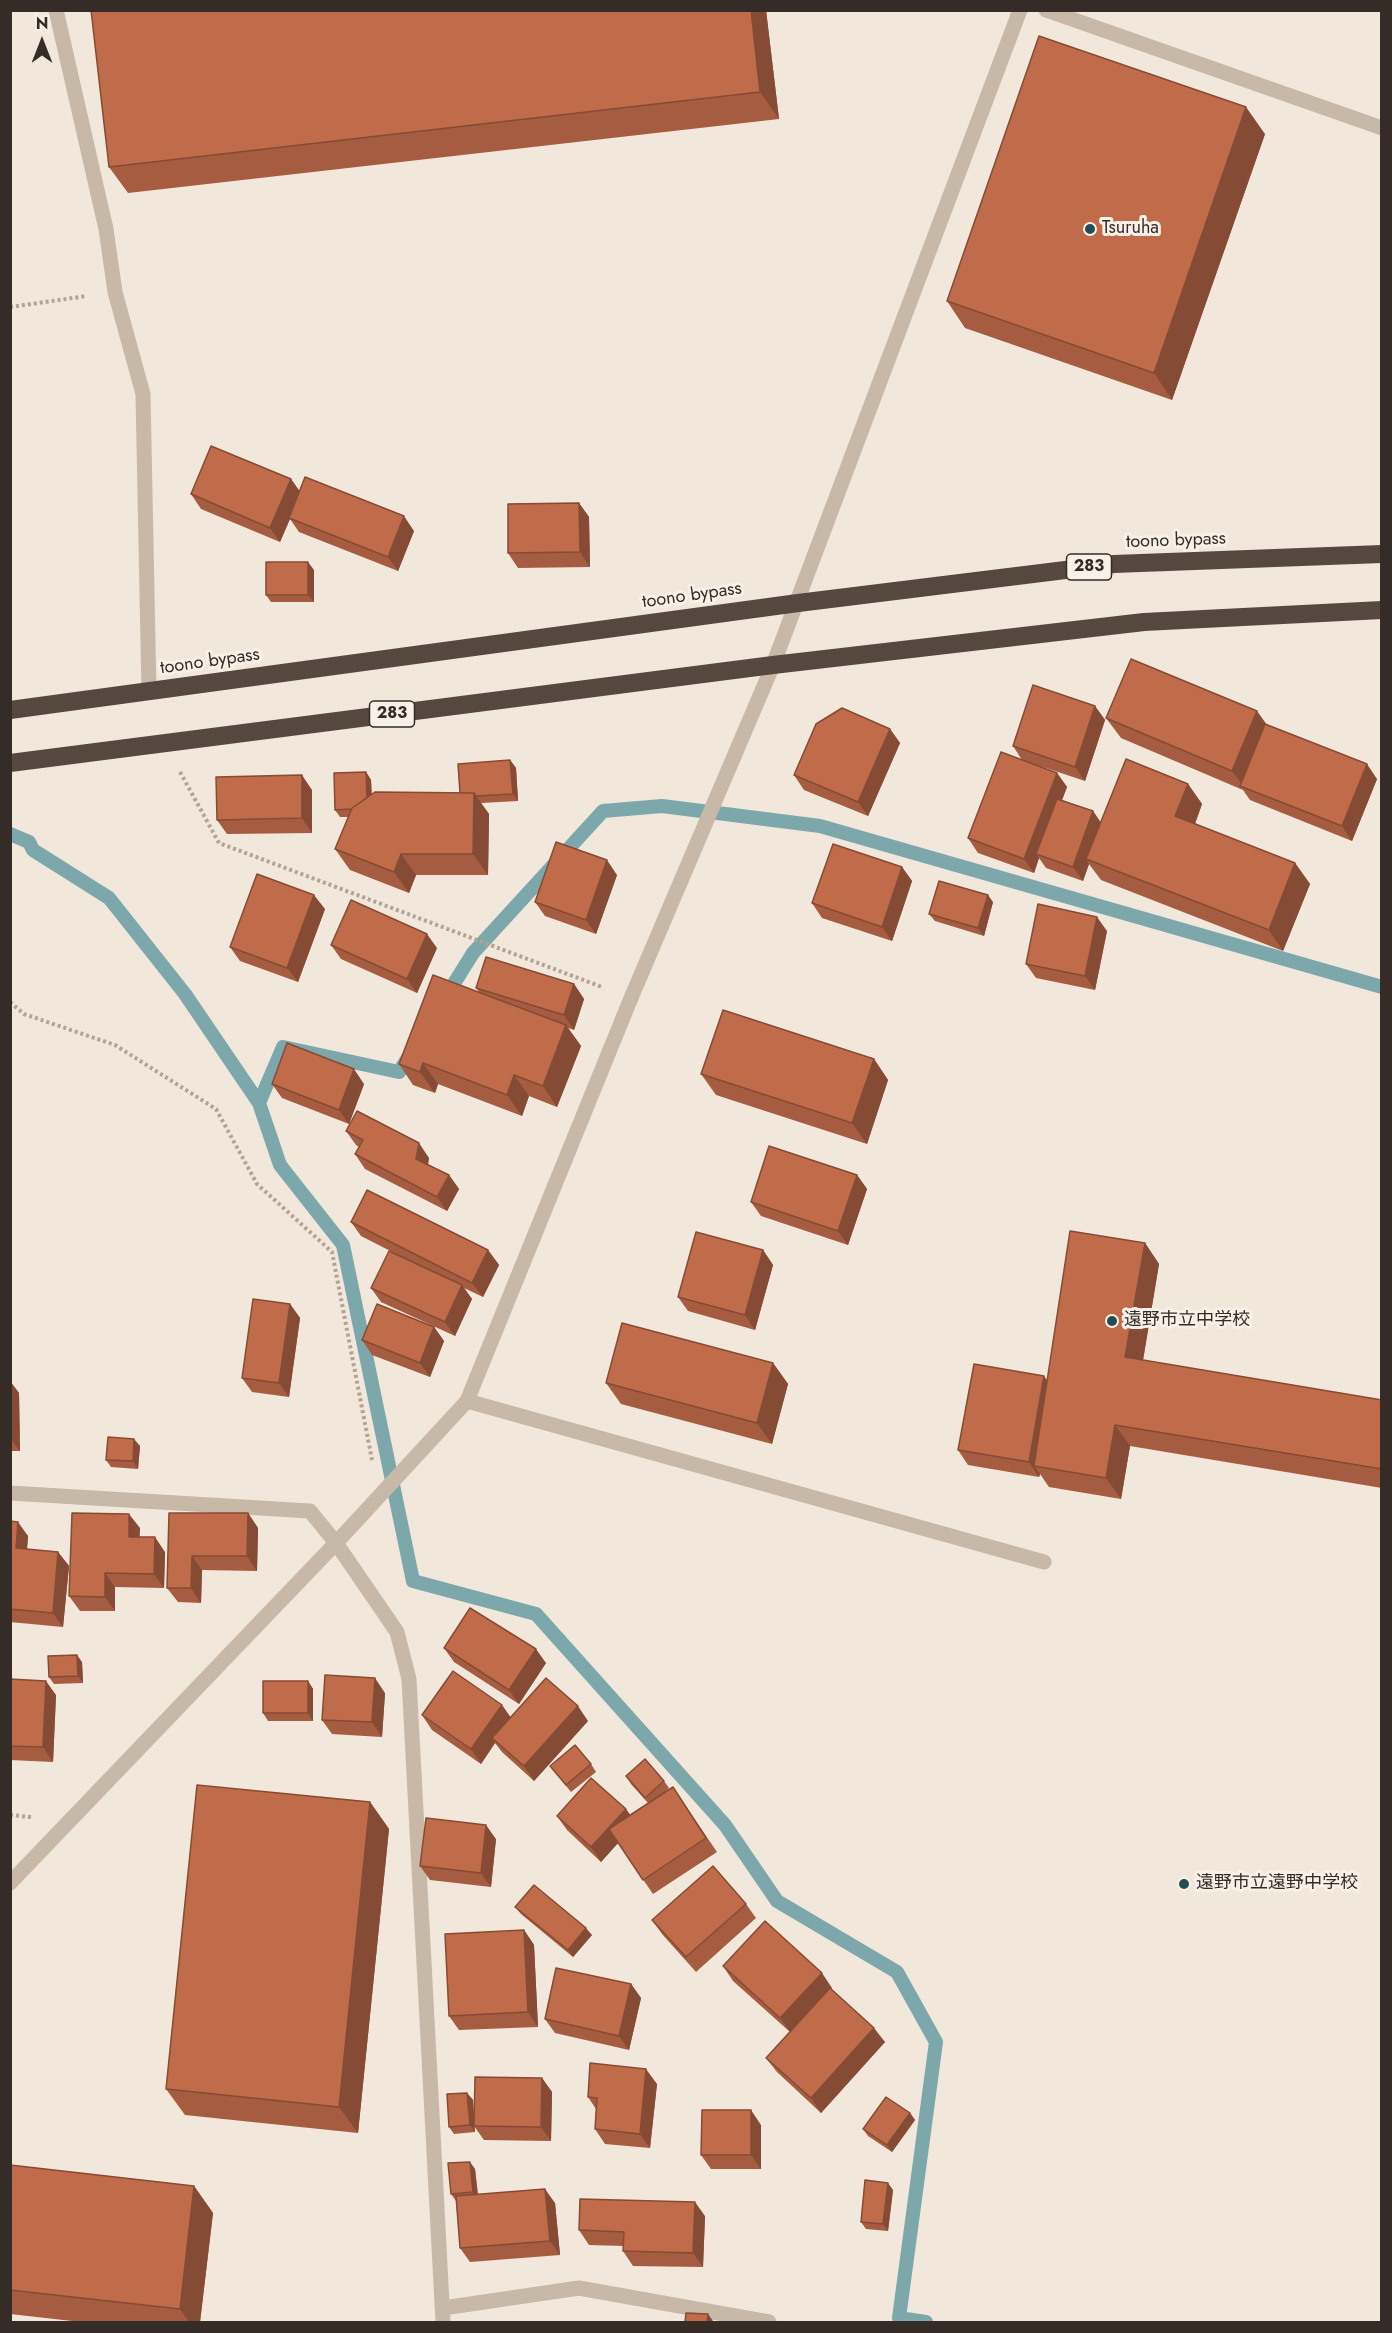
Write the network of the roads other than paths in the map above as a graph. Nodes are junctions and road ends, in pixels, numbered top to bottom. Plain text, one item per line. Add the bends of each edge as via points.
1 (56, 10) edge
2 (1020, 10) edge
3 (1046, 10) edge
4 (1382, 128) edge
5 (1382, 554) edge
6 (798, 603) junction
7 (1382, 610) edge
8 (773, 665) junction
9 (149, 692) junction
10 (10, 711) edge
11 (10, 763) edge
12 (467, 1401) junction
13 (10, 1492) edge
14 (336, 1543) junction
15 (1044, 1562) dead end
16 (10, 1883) edge
17 (443, 2315) edge
18 (770, 2322) edge

1 - 9 street via 106,229 115,292 143,394
2 - 6 street
3 - 4 street
5 - 6 highway, toono bypass / 283 via 1114,564
6 - 8 street
6 - 9 highway, toono bypass / 283
7 - 8 highway, 283 via 1144,622
8 - 11 highway, 283
8 - 12 street via 631,998
9 - 10 highway, toono bypass / 283
12 - 14 street
12 - 15 street
13 - 14 street via 310,1511
14 - 16 street
14 - 17 street via 397,1632 409,1679
17 - 18 street via 579,2288

